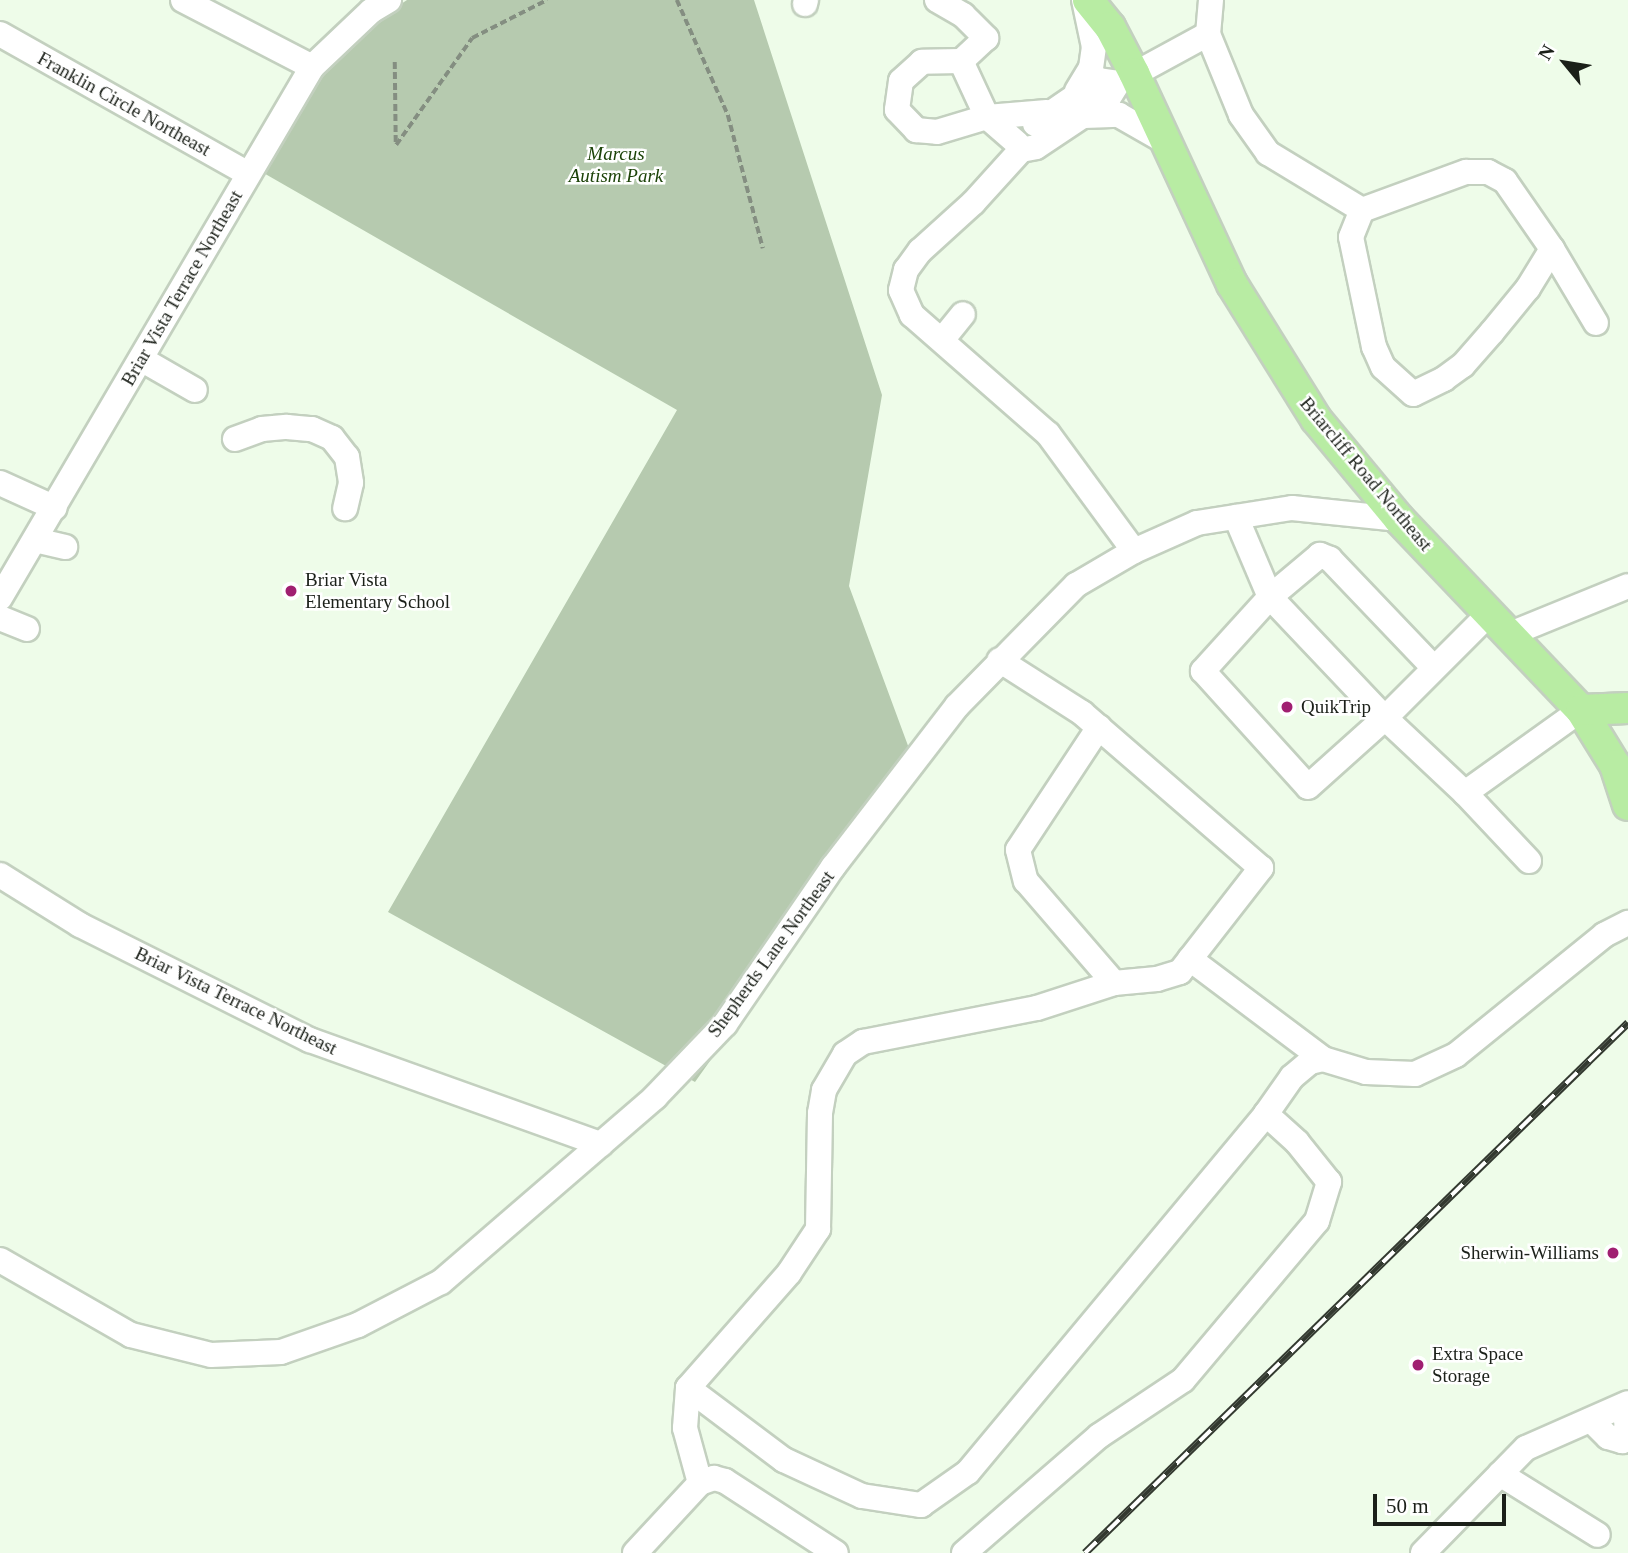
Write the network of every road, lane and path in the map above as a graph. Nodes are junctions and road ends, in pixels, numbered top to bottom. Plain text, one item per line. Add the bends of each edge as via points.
1 (389, 0) edge
2 (547, 0) edge
3 (677, 0) edge
4 (937, 0) edge
5 (1086, 0) edge
6 (1211, 0) edge
7 (186, 1) edge
8 (0, 34) edge
9 (1208, 34) junction
10 (961, 61) junction
11 (395, 62) dead end
12 (312, 67) junction
13 (1126, 78) junction
14 (1075, 106) junction
15 (1047, 112) junction
16 (987, 117) junction
17 (1166, 142) junction
18 (1019, 146) junction
19 (248, 174) junction
20 (1362, 210) junction
21 (763, 248) dead end
22 (1552, 249) junction
23 (963, 314) dead end
24 (1596, 323) dead end
25 (942, 340) junction
26 (141, 359) junction
27 (195, 390) dead end
28 (235, 439) dead end
29 (0, 483) edge
30 (55, 508) junction
31 (345, 508) dead end
32 (1236, 517) junction
33 (1399, 519) junction
34 (35, 540) junction
35 (65, 547) dead end
36 (1134, 551) junction
37 (1628, 586) edge
38 (1270, 597) junction
39 (0, 598) edge
40 (0, 618) edge
41 (1500, 624) junction
42 (27, 629) dead end
43 (999, 660) junction
44 (1434, 668) junction
45 (1628, 708) edge
46 (1581, 710) junction
47 (1385, 718) junction
48 (1098, 727) junction
49 (1465, 793) junction
50 (1628, 805) edge
51 (1529, 861) dead end
52 (0, 875) edge
53 (1628, 923) edge
54 (1190, 959) junction
55 (1114, 983) junction
56 (1323, 1059) junction
57 (1266, 1114) junction
58 (601, 1144) junction
59 (0, 1260) edge
60 (688, 1388) junction
61 (1626, 1405) edge
62 (1500, 1474) junction
63 (700, 1483) junction
64 (1598, 1535) dead end
65 (635, 1553) edge
66 (836, 1553) edge
67 (964, 1553) edge
68 (1423, 1553) edge

1 - 12 street, Briar Vista Terrace Northeast via 371,11
2 - 11 path via 472,38 396,145
3 - 21 path via 728,115
4 - 10 street via 963,15 986,38
5 - 13 main road, Briarcliff Road Northeast via 1110,27
5 - 14 street via 1093,33 1091,68
6 - 9 street
7 - 12 street
8 - 19 street, Franklin Circle Northeast
9 - 13 street
9 - 20 street via 1241,115 1268,153
10 - 16 street
10 - 16 street via 922,62 901,81 897,110 916,130 937,132
12 - 19 street, Briar Vista Terrace Northeast
13 - 14 street via 1108,99
13 - 17 main road, Briarcliff Road Northeast
14 - 15 street
14 - 17 street via 1119,115
14 - 18 street via 1036,146
15 - 16 street
15 - 18 street
16 - 18 street
17 - 33 main road, Briarcliff Road Northeast via 1232,284 1279,363 1316,419
18 - 25 street via 906,270 901,290 912,315
19 - 26 street, Briar Vista Terrace Northeast
20 - 22 street via 1436,181 1466,172 1488,172 1505,181
20 - 22 street via 1351,237 1374,347 1383,367 1413,394 1463,365 1528,288
22 - 24 street
23 - 25 street
25 - 36 street via 1048,435
26 - 27 street
26 - 30 street, Briar Vista Terrace Northeast
28 - 31 street via 262,429 287,427 312,429 332,438 347,457 351,483
29 - 30 street
30 - 34 street, Briar Vista Terrace Northeast
32 - 33 street, Shepherds Lane Northeast via 1292,508
32 - 36 street, Shepherds Lane Northeast via 1197,523
32 - 38 street
33 - 41 main road, Briarcliff Road Northeast
34 - 35 street
34 - 39 street, Briar Vista Terrace Northeast
36 - 43 street, Shepherds Lane Northeast via 1076,585
37 - 41 street
38 - 44 street via 1320,555 1330,559
38 - 47 street
38 - 47 street via 1203,671 1308,787
40 - 42 street
41 - 44 street
41 - 46 main road, Briarcliff Road Northeast
43 - 48 street
43 - 58 street, Shepherds Lane Northeast via 957,706 833,867 725,1024 659,1093
44 - 47 street
45 - 46 main road
46 - 49 street
46 - 50 main road, Briarcliff Road Northeast via 1615,765
47 - 49 street
48 - 54 street via 1261,868
48 - 55 street via 1018,850 1026,881
49 - 51 street
52 - 58 street, Briar Vista Terrace Northeast via 80,925 310,1040
53 - 56 street via 1604,935 1456,1055 1415,1074 1366,1072
54 - 55 street via 1180,972 1168,976
54 - 56 street
55 - 60 street via 1037,1008 863,1042 845,1054 833,1070 822,1101 818,1229 789,1273
56 - 57 street via 1310,1062 1292,1077
57 - 60 street via 968,1472 921,1505 862,1496 784,1460
57 - 67 street via 1297,1142 1329,1182 1317,1221 1183,1380 1099,1436
58 - 59 street, Shepherds Lane Northeast via 440,1282 358,1325 281,1352 212,1355 131,1335
60 - 63 street via 685,1428
61 - 62 street via 1526,1448
62 - 64 street
62 - 68 street
63 - 65 street
63 - 66 street via 714,1478 725,1481

